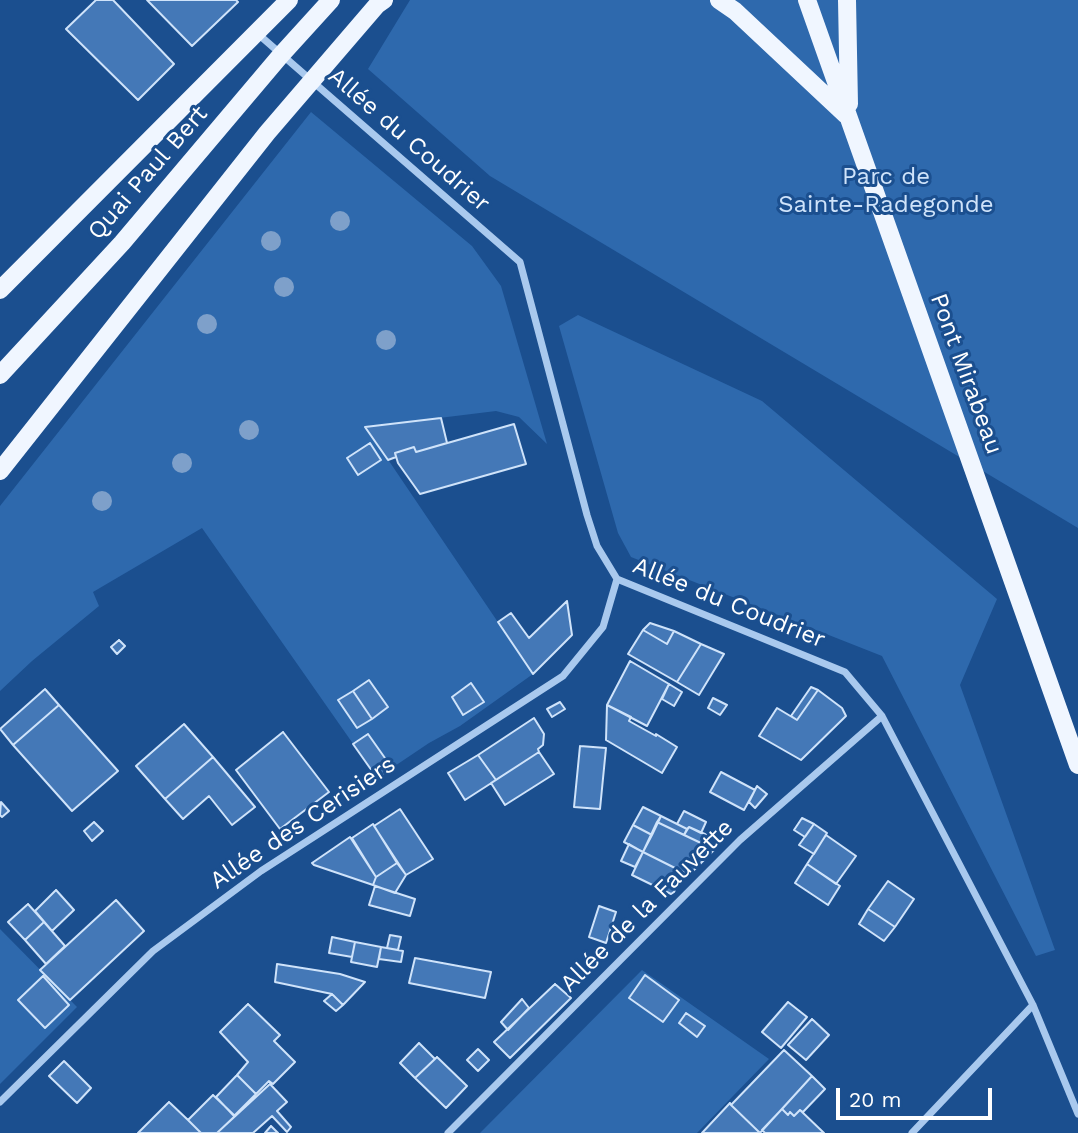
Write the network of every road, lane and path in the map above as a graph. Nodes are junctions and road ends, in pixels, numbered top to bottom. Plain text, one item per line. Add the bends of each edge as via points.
1 (289, 0) edge
2 (331, 0) edge
3 (384, 0) edge
4 (719, 0) edge
5 (807, 0) edge
6 (847, 0) edge
7 (256, 32) junction
8 (281, 55) junction
9 (849, 118) junction
10 (0, 290) edge
11 (0, 375) edge
12 (0, 471) edge
13 (617, 579) junction
14 (882, 716) junction
15 (1078, 765) edge
16 (1033, 1006) junction
17 (0, 1102) edge
18 (1078, 1114) edge
19 (448, 1133) edge
20 (912, 1133) edge

1 - 7 main road, Quai Paul Bert
2 - 8 main road, Quai Paul Bert
3 - 12 main road, bridge via 267,133
4 - 9 main road
5 - 9 main road, Pont Mirabeau
6 - 9 main road
7 - 8 street, Allée du Coudrier
7 - 10 main road, Quai Paul Bert
8 - 11 main road, Quai Paul Bert via 122,243
8 - 13 street, Allée du Coudrier via 520,262 587,515 597,546
9 - 15 main road, Pont Mirabeau
13 - 14 street, Allée du Coudrier via 845,671
13 - 17 street, Allée des Cerisiers via 603,627 563,676 261,870 153,951
14 - 16 street, Allée du Coudrier
14 - 19 street, Allée de la Fauvette via 740,840
16 - 18 street, Allée du Coudrier
16 - 20 street

